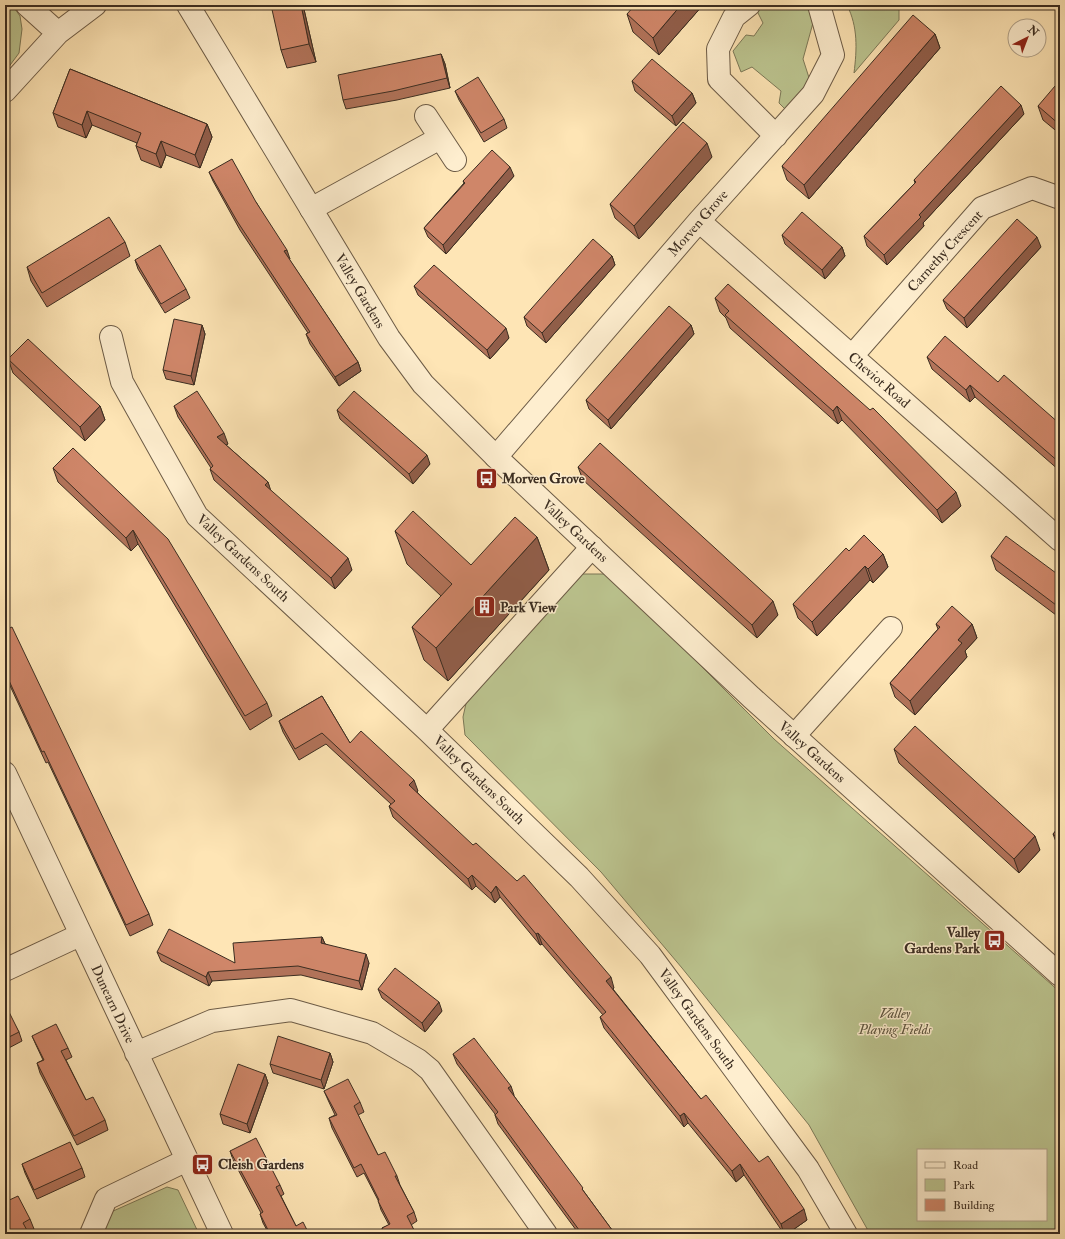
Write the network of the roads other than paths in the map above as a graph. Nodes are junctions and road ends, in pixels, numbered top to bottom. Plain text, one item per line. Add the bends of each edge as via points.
1 (28, 5) edge
2 (95, 5) edge
3 (188, 5) edge
4 (749, 5) edge
5 (819, 5) edge
6 (58, 33) junction
7 (5, 91) edge
8 (426, 116) dead end
9 (776, 136) junction
10 (440, 138) junction
11 (455, 160) dead end
12 (1060, 198) edge
13 (311, 209) junction
14 (699, 221) junction
15 (111, 337) dead end
16 (852, 356) junction
17 (496, 457) junction
18 (1060, 540) edge
19 (592, 547) junction
20 (892, 628) dead end
21 (427, 730) junction
22 (794, 736) junction
23 (5, 773) edge
24 (80, 935) junction
25 (5, 970) edge
26 (1059, 972) edge
27 (136, 1053) junction
28 (187, 1160) junction
29 (91, 1234) edge
30 (222, 1234) edge
31 (546, 1234) edge
32 (846, 1234) edge

1 - 6 street
2 - 6 street
3 - 13 street, Valley Gardens
4 - 9 street via 734,17 718,49 719,79
5 - 9 street, Morven Grove via 833,55 813,94
6 - 7 street
8 - 10 street
9 - 14 street, Morven Grove
10 - 11 street
10 - 13 street
12 - 16 street, Carnethy Crescent via 1032,188 982,208
13 - 17 street, Valley Gardens via 389,338 423,384
14 - 16 street, Cheviot Road
14 - 17 street, Morven Grove
15 - 21 street, Valley Gardens South via 122,382 197,516
16 - 18 street, Cheviot Road
17 - 19 street, Valley Gardens
19 - 21 street
19 - 22 street, Valley Gardens
20 - 22 street
21 - 32 street, Valley Gardens South via 579,877 650,955 808,1170
22 - 26 street, Valley Gardens
23 - 24 street, Dunearn Drive
24 - 25 street
24 - 27 street, Dunearn Drive
27 - 28 street, Dunearn Drive
27 - 31 street via 212,1021 291,1010 372,1033 430,1070
28 - 29 street via 106,1199
28 - 30 street, Dunearn Drive

